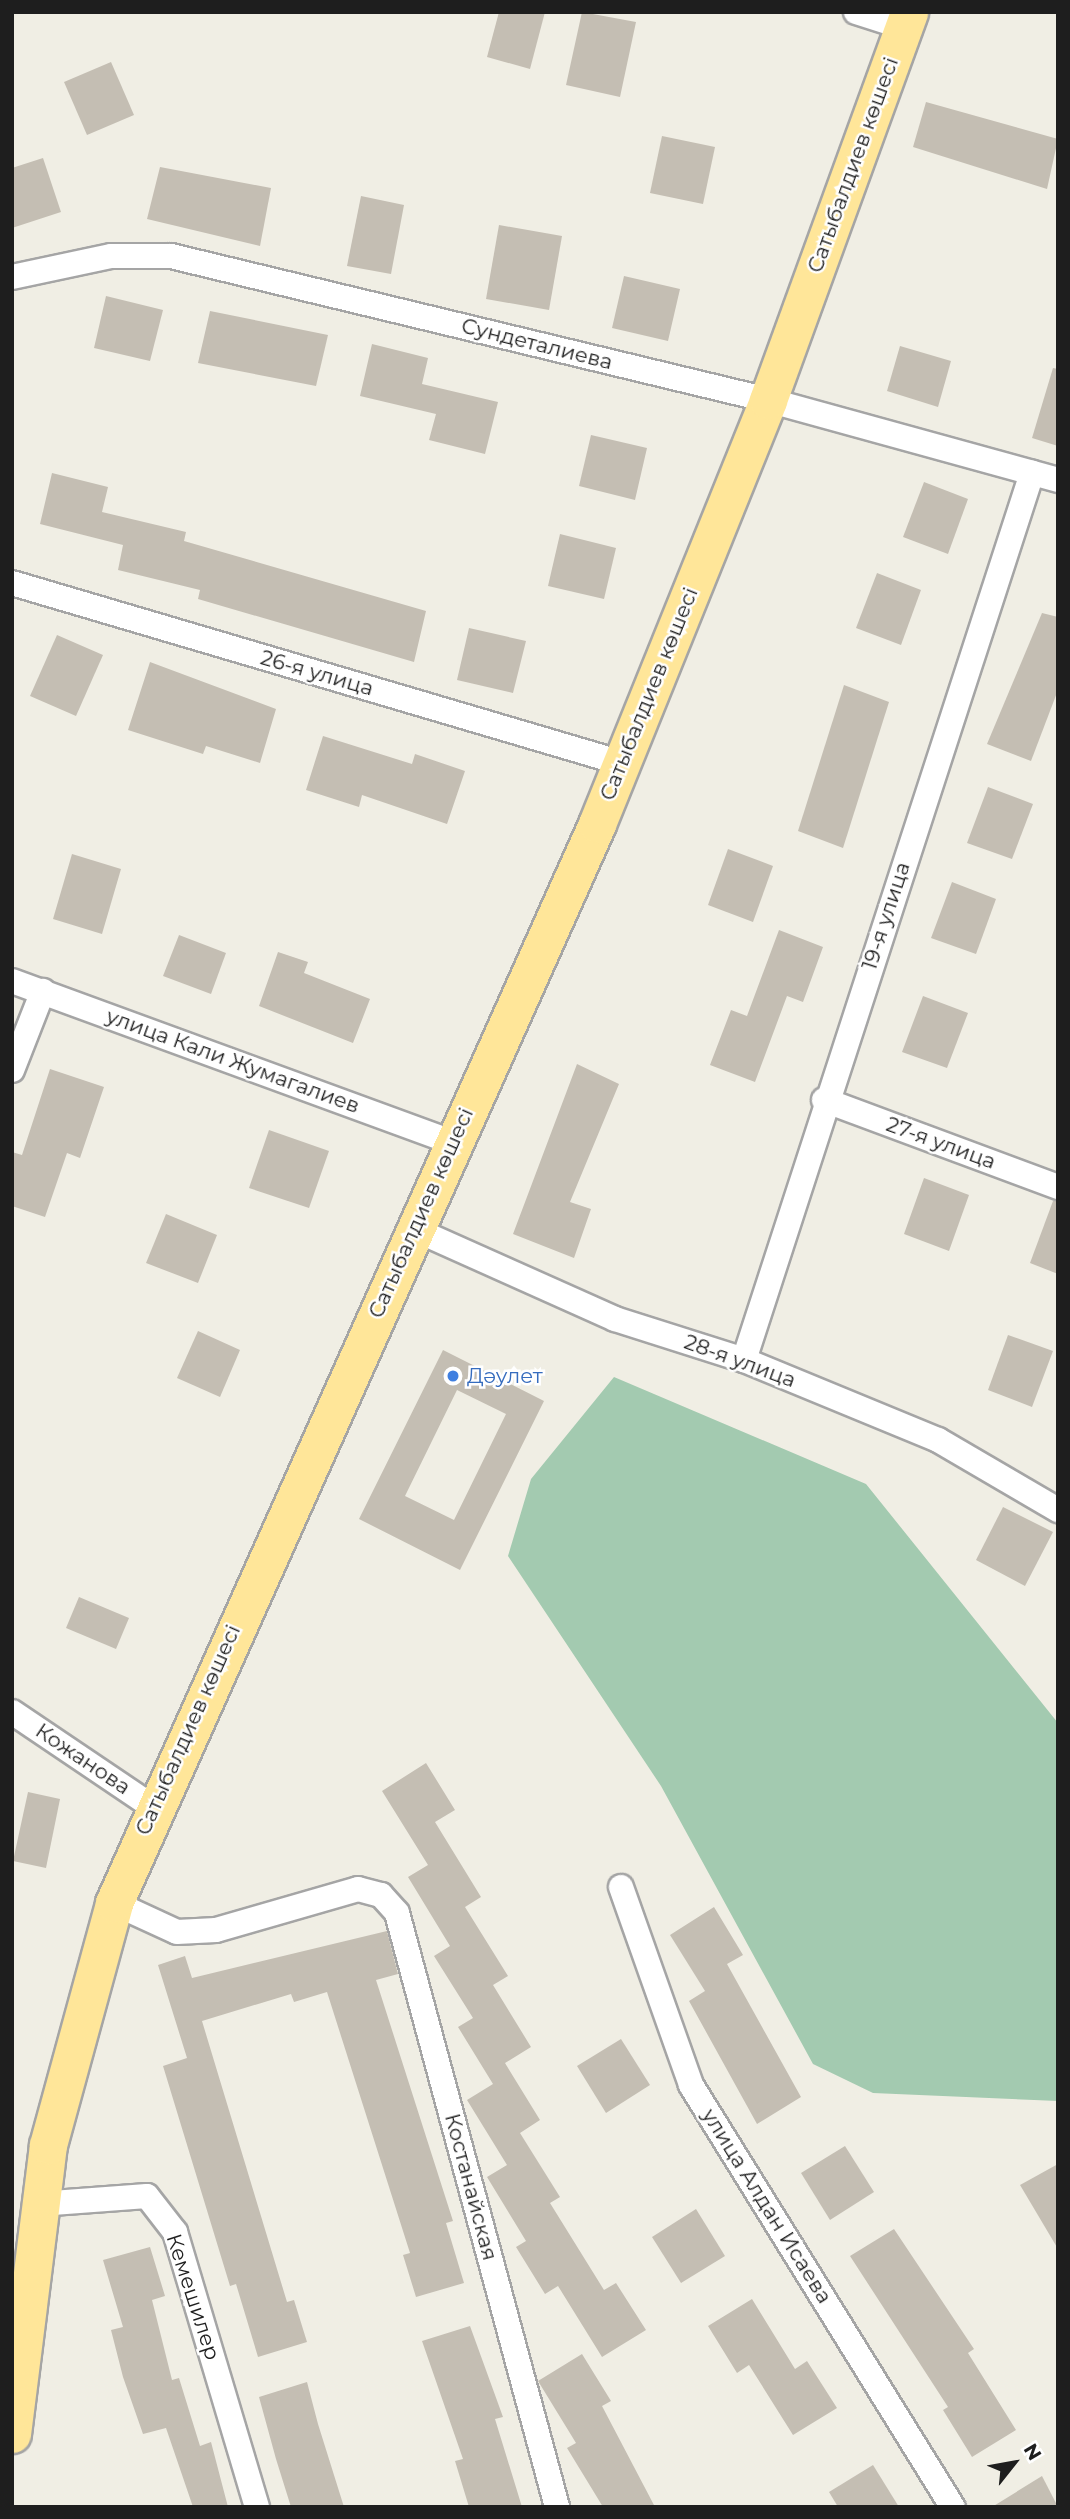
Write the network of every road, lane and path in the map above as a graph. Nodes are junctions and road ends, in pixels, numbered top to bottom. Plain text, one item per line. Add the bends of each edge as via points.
1 (856, 12) edge
2 (906, 20) edge
3 (12, 277) edge
4 (768, 400) junction
5 (1032, 473) junction
6 (1058, 480) edge
7 (12, 583) edge
8 (622, 763) junction
9 (12, 981) edge
10 (43, 991) junction
11 (12, 1070) edge
12 (824, 1100) junction
13 (453, 1142) junction
14 (1058, 1186) edge
15 (414, 1229) junction
16 (744, 1360) junction
17 (1058, 1510) edge
18 (12, 1712) edge
19 (153, 1807) junction
20 (621, 1887) dead end
21 (114, 1903) junction
22 (40, 2204) junction
23 (12, 2434) edge
24 (257, 2507) edge
25 (557, 2507) edge
26 (953, 2507) edge

1 - 2 street
2 - 4 main road, Сатыбалдиев көшесі
3 - 4 street, Сундеталиева via 111,256 171,256
4 - 5 street, Сундеталиева
4 - 8 main road, Сатыбалдиев көшесі
5 - 6 street, Сундеталиева
5 - 12 street, 19-я улица
7 - 8 street, 26-я улица
8 - 13 main road, Сатыбалдиев көшесі
9 - 10 street, улица Кали Жумагалиев
10 - 11 street
10 - 13 street, улица Кали Жумагалиев
12 - 14 street, 27-я улица
12 - 16 street, 19-я улица
13 - 15 main road, Сатыбалдиев көшесі
15 - 16 street, 28-я улица via 615,1319
15 - 19 main road, Сатыбалдиев көшесі
16 - 17 street, 28-я улица via 938,1440
18 - 19 street, Кожанова
19 - 21 main road, Сатыбалдиев көшесі
20 - 26 street, улица Алдан Исаева via 691,2085
21 - 22 main road, Сатыбалдиев көшесі via 48,2145
21 - 25 street, Костанайская via 177,1932 216,1930 358,1889 381,1895 397,1913
22 - 23 main road, Сатыбалдиев көшесі
22 - 24 street, Кемешилер via 147,2196 175,2232

